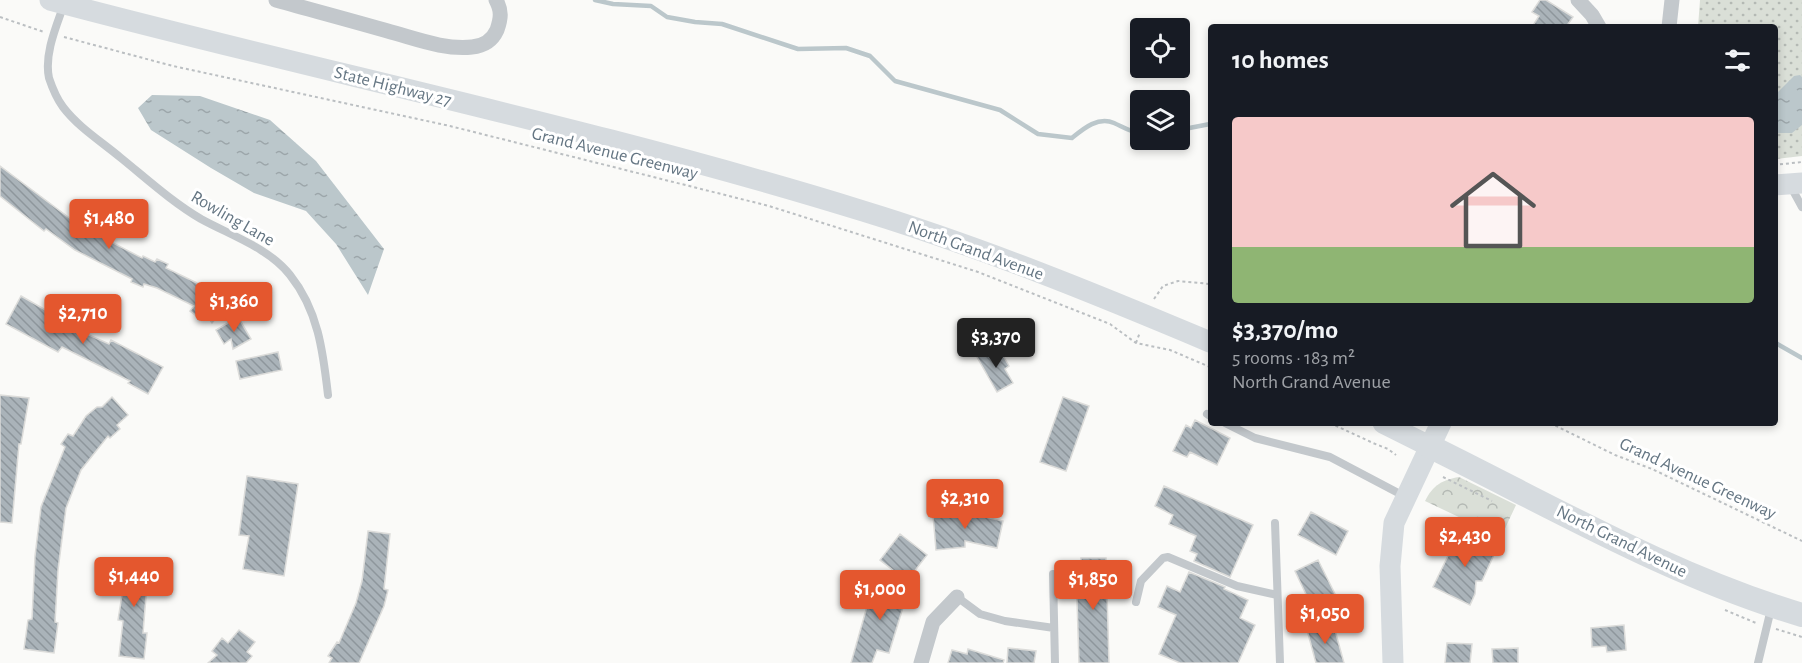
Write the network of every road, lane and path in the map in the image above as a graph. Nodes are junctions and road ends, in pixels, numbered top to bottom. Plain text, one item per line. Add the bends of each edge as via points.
1 (276, 0) edge
2 (495, 0) edge
3 (1578, 0) edge
4 (1672, 0) edge
5 (57, 2) edge
6 (0, 17) edge
7 (1597, 24) edge
8 (1669, 24) edge
9 (38, 31) dead end
10 (72, 39) dead end
11 (1802, 162) edge
12 (1778, 165) edge
13 (737, 173) joint
14 (1789, 184) edge
15 (1802, 207) edge
16 (1208, 284) edge
17 (1153, 301) dead end
18 (1208, 341) edge
19 (1208, 366) edge
20 (328, 395) dead end
21 (1231, 426) edge
22 (1336, 426) edge
23 (1389, 426) edge
24 (1439, 426) edge
25 (1556, 426) edge
26 (1429, 446) junction
27 (1395, 455) dead end
28 (1405, 496) junction
29 (1275, 523) dead end
30 (1802, 541) edge
31 (1053, 574) dead end
32 (1277, 595) junction
33 (957, 597) joint
34 (1136, 602) dead end
35 (1772, 605) junction
36 (1802, 615) edge
37 (1054, 628) junction
38 (921, 663) edge
39 (1055, 663) edge
40 (1280, 663) edge
41 (1393, 663) edge
42 (1758, 663) edge

1 - 2 street via 456,47 474,47 494,36 501,18
3 - 7 street
4 - 8 street
5 - 13 main road, State Highway 27
5 - 20 lane, Rowling Lane via 48,66 62,105 165,194 197,217 255,247 288,273 304,294 317,325
6 - 9 path
10 - 19 path, Grand Avenue Greenway via 173,66 461,129 769,206 978,272 1110,324 1136,343 1170,350
11 - 12 path
13 - 18 main road, North Grand Avenue via 949,239
14 - 15 lane
16 - 17 path via 1178,281 1163,286
21 - 28 lane via 1255,438 1330,457
22 - 27 path via 1388,448
23 - 26 main road, North Grand Avenue
24 - 26 main road
25 - 30 path, Grand Avenue Greenway
26 - 28 main road
26 - 35 main road, North Grand Avenue via 1601,533 1702,579
28 - 41 main road via 1394,523 1391,546
29 - 32 lane
31 - 37 lane
32 - 34 lane via 1237,586 1168,557 1141,581
32 - 40 lane
33 - 37 lane via 980,614
33 - 38 street via 933,622
35 - 36 main road, North Grand Avenue
35 - 42 lane
37 - 39 lane

